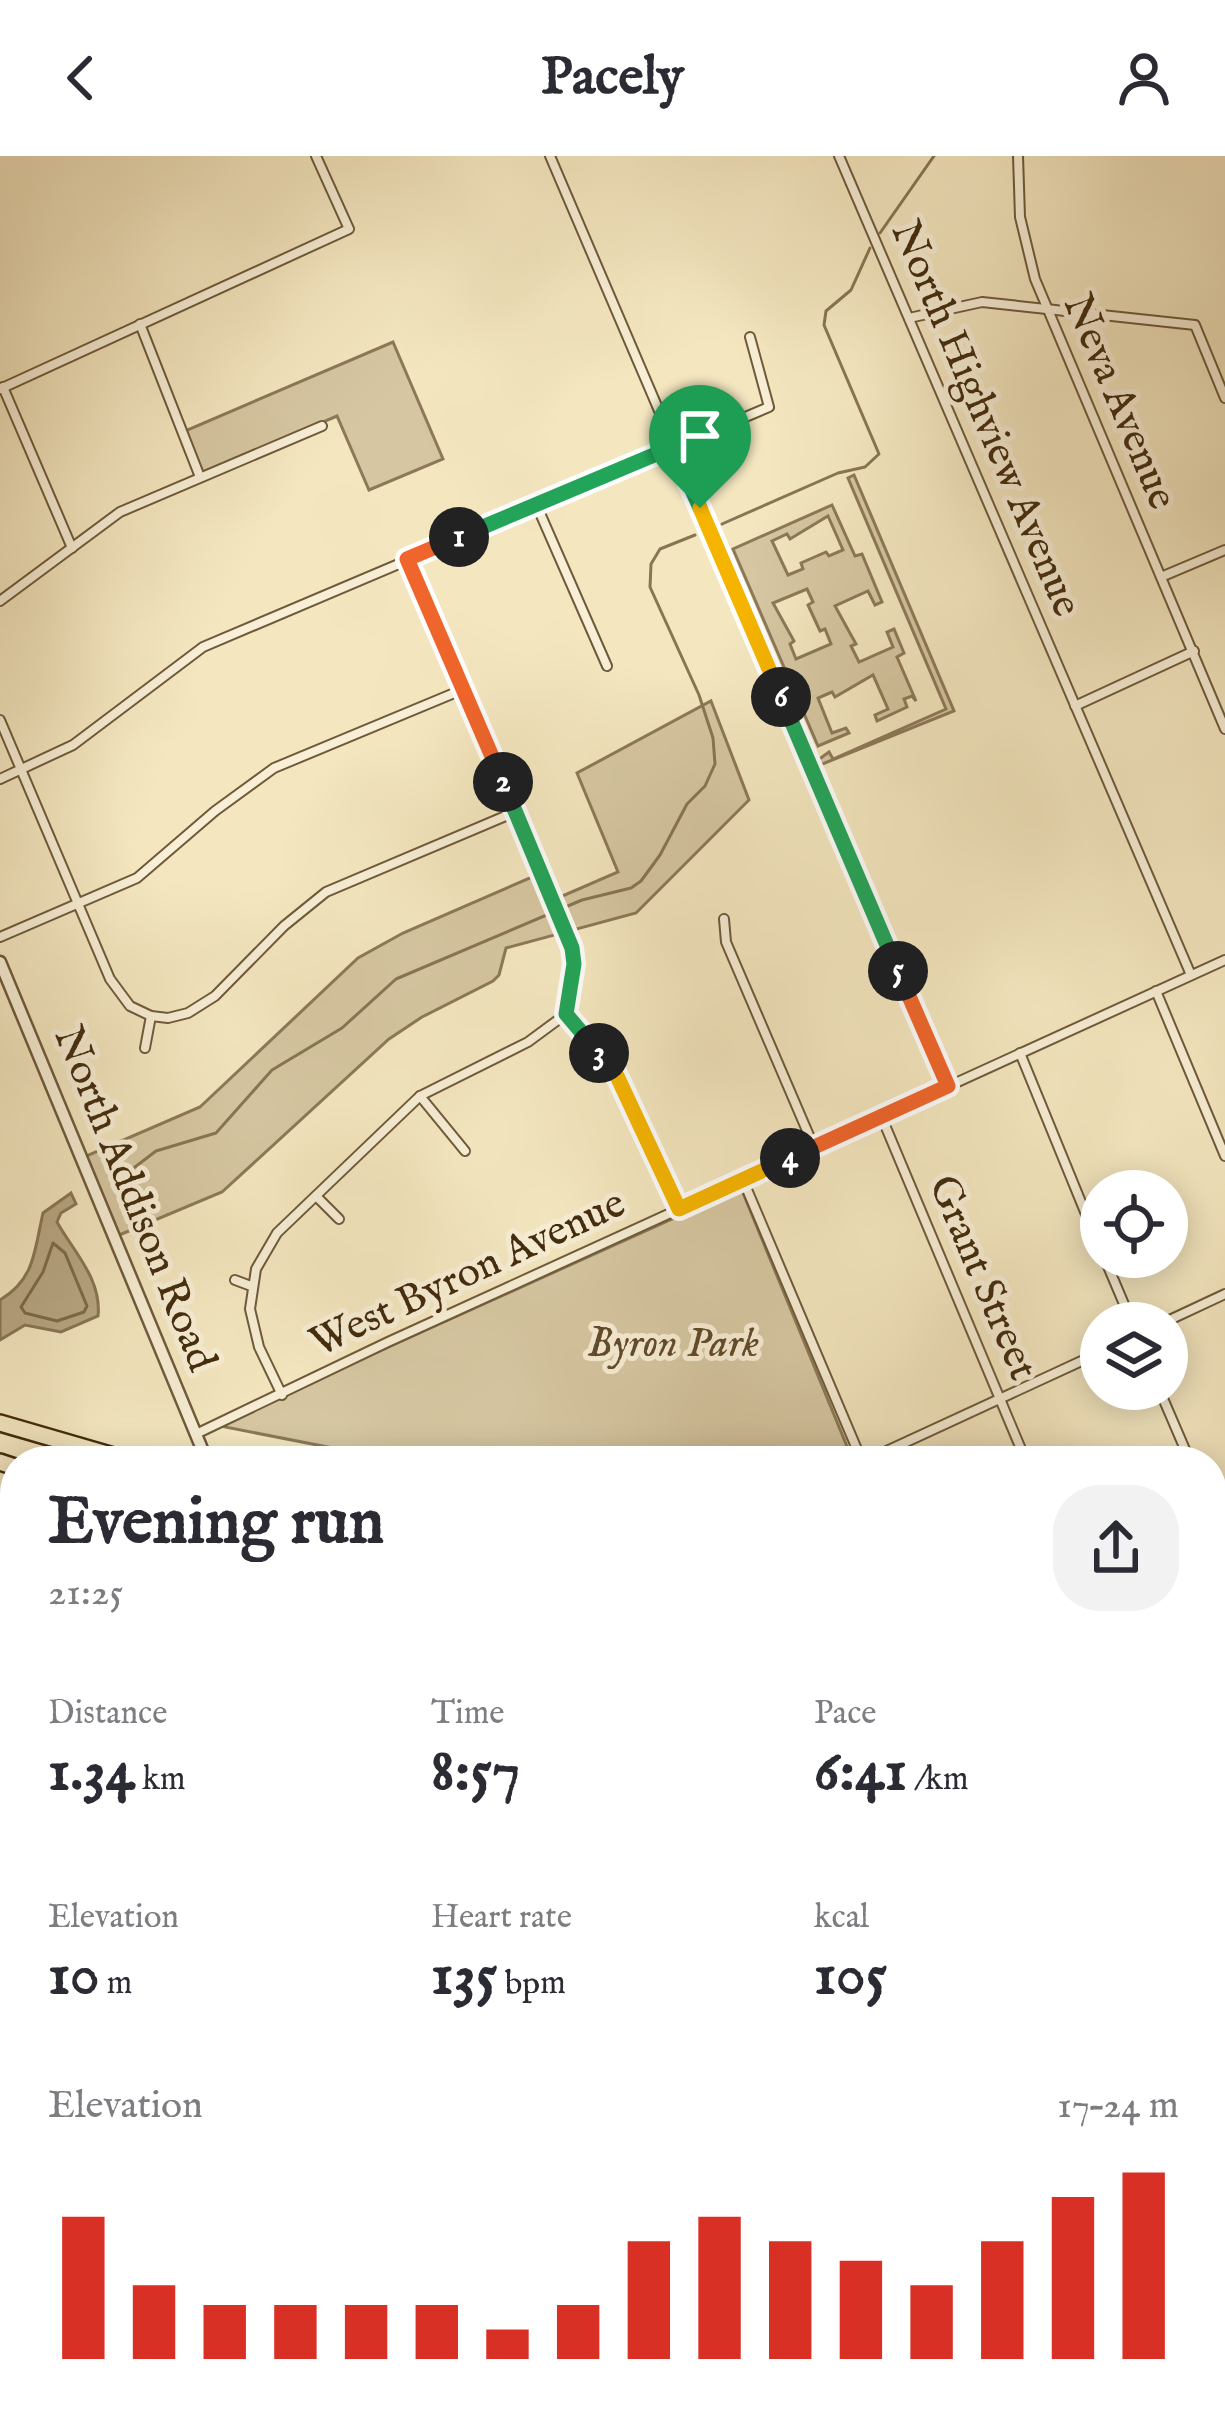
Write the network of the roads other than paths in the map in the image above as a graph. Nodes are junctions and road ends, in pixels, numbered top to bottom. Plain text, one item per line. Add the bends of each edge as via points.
1 (316, 156) edge
2 (550, 156) edge
3 (839, 156) edge
4 (1018, 156) edge
5 (1045, 306) junction
6 (909, 318) junction
7 (140, 324) junction
8 (750, 337) dead end
9 (1, 388) edge
10 (1225, 398) edge
11 (322, 426) dead end
12 (673, 447) junction
13 (200, 478) junction
14 (536, 504) junction
15 (72, 548) junction
16 (1225, 550) edge
17 (407, 559) junction
18 (1161, 577) junction
19 (0, 602) edge
20 (1194, 651) junction
21 (607, 666) dead end
22 (464, 689) junction
23 (1075, 706) junction
24 (0, 720) edge
25 (1225, 729) edge
26 (21, 769) junction
27 (0, 779) edge
28 (515, 812) junction
29 (80, 906) junction
30 (724, 919) dead end
31 (0, 937) edge
32 (1225, 960) edge
33 (0, 962) edge
34 (1191, 975) junction
35 (1156, 991) junction
36 (566, 1014) junction
37 (151, 1016) junction
38 (145, 1048) dead end
39 (1020, 1053) junction
40 (948, 1086) junction
41 (420, 1096) junction
42 (882, 1118) junction
43 (814, 1147) junction
44 (465, 1151) dead end
45 (1225, 1156) edge
46 (742, 1180) junction
47 (316, 1196) junction
48 (1080, 1200) edge
49 (679, 1209) junction
50 (339, 1219) dead end
51 (235, 1280) dead end
52 (251, 1286) junction
53 (1225, 1294) edge
54 (1188, 1311) edge
55 (1080, 1362) edge
56 (282, 1395) junction
57 (1000, 1399) junction
58 (1169, 1410) edge
59 (0, 1424) edge
60 (196, 1434) junction
61 (77, 1446) edge
62 (201, 1446) edge
63 (857, 1446) edge
64 (897, 1446) edge
65 (1020, 1446) edge
66 (1184, 1446) edge

1 - 7 street via 349,229
2 - 12 street
3 - 6 street, North Highview Avenue
4 - 5 street, Neva Avenue via 1023,240
5 - 6 street via 968,303
5 - 10 street via 1195,325
5 - 18 street, Neva Avenue
6 - 23 street, North Highview Avenue
7 - 9 street
7 - 13 street
8 - 12 street via 769,407
9 - 15 street
11 - 13 street
12 - 14 street
12 - 40 street
13 - 15 street via 120,512
14 - 17 street
14 - 21 street
15 - 19 street
16 - 18 street
17 - 22 street
17 - 26 street via 203,647 73,745
18 - 20 street, Neva Avenue
20 - 23 street
20 - 25 street, Neva Avenue
22 - 28 street
22 - 29 street via 265,774 137,878
23 - 34 street, North Highview Avenue
24 - 26 street
26 - 27 street
26 - 29 street
28 - 36 street via 574,964
28 - 37 street via 326,892 205,1004
29 - 31 street
29 - 37 street via 110,979 130,1006
30 - 43 street via 726,942
32 - 34 street, West Byron Avenue
33 - 60 street, North Addison Road
34 - 35 street, West Byron Avenue
35 - 39 street, West Byron Avenue
35 - 45 street
36 - 41 street
36 - 49 street via 617,1076
37 - 38 street
39 - 40 street, West Byron Avenue
39 - 48 street
40 - 42 street, West Byron Avenue
41 - 44 street
41 - 47 street
42 - 43 street, West Byron Avenue
42 - 57 street, Grant Street
43 - 46 street, West Byron Avenue
46 - 49 street, West Byron Avenue
46 - 63 street
47 - 50 street
47 - 52 street via 277,1233
49 - 56 street, West Byron Avenue
51 - 52 street
52 - 56 street via 253,1328
53 - 54 street
55 - 57 street
56 - 60 street, West Byron Avenue
57 - 64 street
57 - 65 street, Grant Street
58 - 66 street
59 - 61 highway
60 - 62 street, North Addison Road

